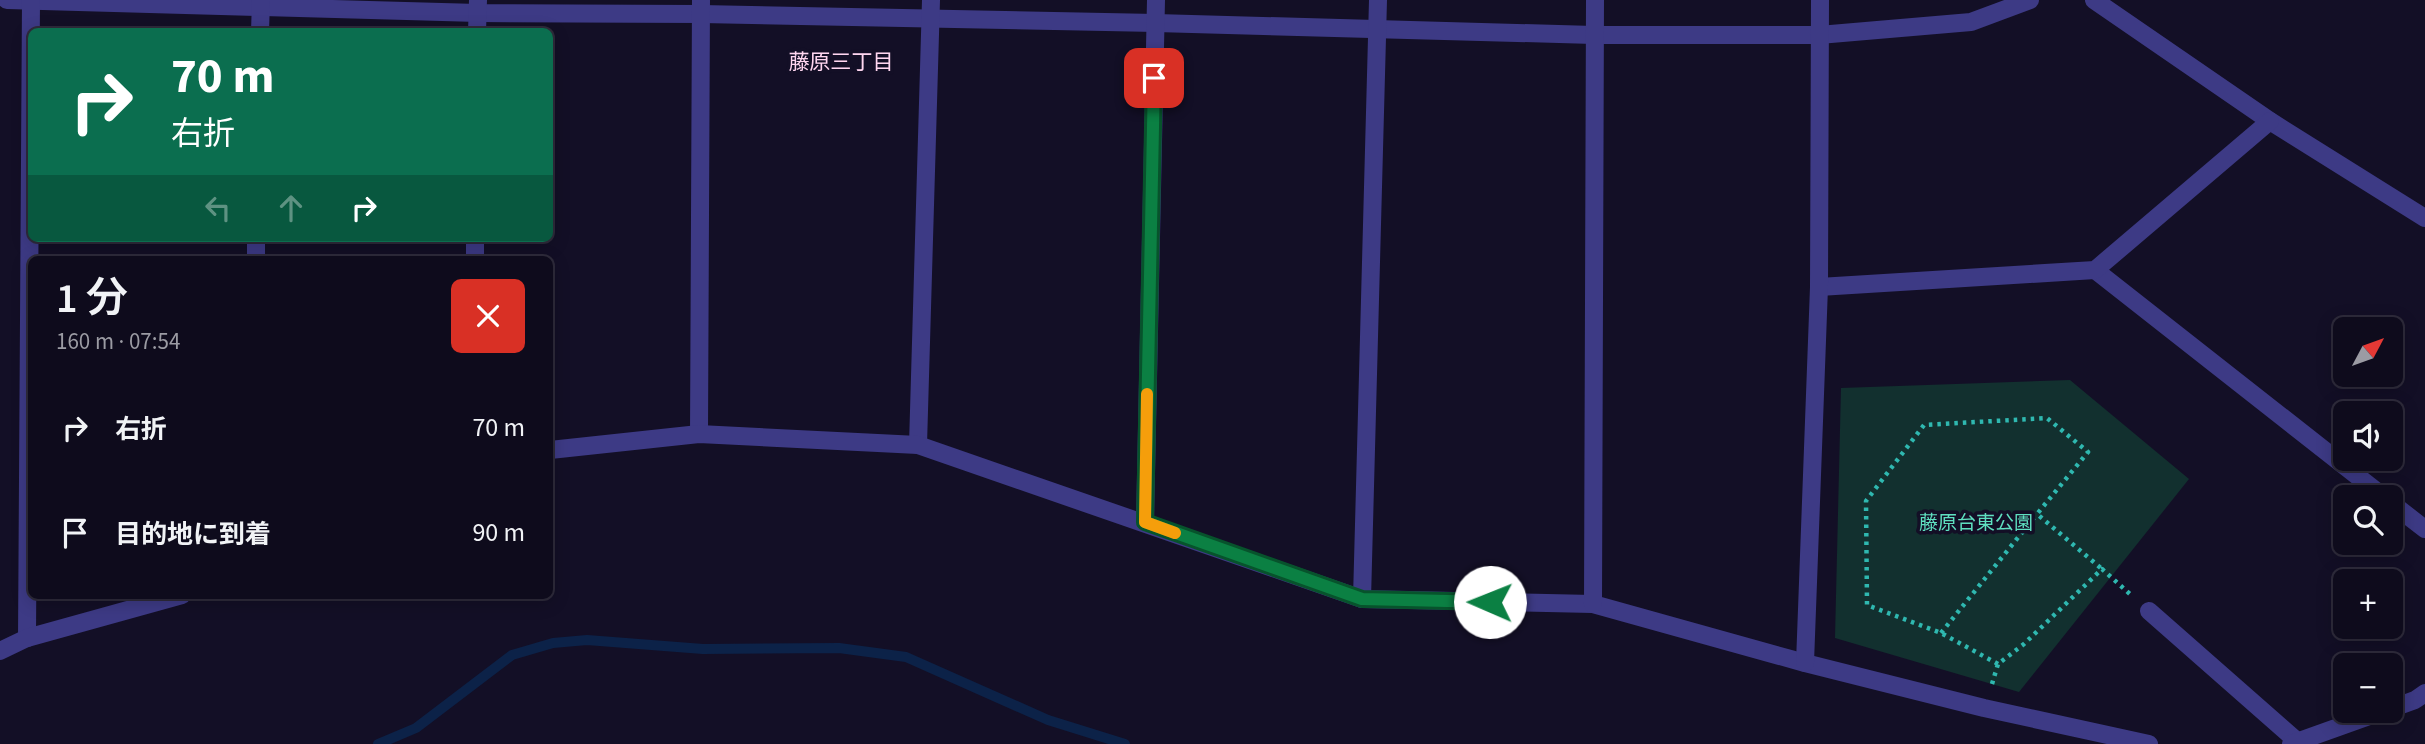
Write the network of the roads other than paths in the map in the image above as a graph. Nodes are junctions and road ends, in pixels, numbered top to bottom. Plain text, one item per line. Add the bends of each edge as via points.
1 (7, 0) edge
2 (32, 0) edge
3 (931, 0) edge
4 (1156, 0) edge
5 (1378, 0) edge
6 (1595, 0) edge
7 (1820, 0) edge
8 (2030, 0) edge
9 (2094, 0) edge
10 (261, 3) edge
11 (478, 6) edge
12 (701, 7) edge
13 (931, 19) junction
14 (1156, 23) junction
15 (32, 28) edge
16 (260, 28) edge
17 (477, 28) edge
18 (1378, 29) junction
19 (1819, 35) junction
20 (1594, 36) junction
21 (2270, 121) junction
22 (2425, 218) edge
23 (2095, 270) junction
24 (1819, 287) junction
25 (699, 434) junction
26 (918, 445) junction
27 (553, 450) edge
28 (2369, 485) edge
29 (28, 510) edge
30 (2403, 512) edge
31 (1145, 522) junction
32 (2425, 529) edge
33 (168, 599) edge
34 (1362, 599) junction
35 (1593, 604) junction
36 (2149, 611) road end
37 (27, 638) junction
38 (0, 650) edge
39 (1805, 663) junction
40 (2425, 693) edge
41 (2403, 704) edge
42 (2351, 723) edge
43 (2295, 743) edge
44 (2149, 744) edge

1 - 2 street
2 - 10 street
2 - 15 street
3 - 13 street
4 - 14 street
5 - 18 street
6 - 20 street
7 - 19 street
8 - 19 street via 1971,22
9 - 21 street
10 - 11 street
10 - 16 street
11 - 12 street
11 - 17 street
12 - 13 street
12 - 25 street
13 - 14 street
13 - 26 street
14 - 18 street
14 - 31 street
18 - 20 street
18 - 34 street
19 - 20 street
19 - 24 street
20 - 35 street
21 - 22 street
21 - 23 street
23 - 24 street
23 - 28 street
24 - 39 street
25 - 26 street
25 - 27 street
26 - 31 street
29 - 37 street
30 - 32 street
31 - 34 street
33 - 37 street
34 - 35 street
35 - 39 street
36 - 43 street
37 - 38 street
39 - 44 street
40 - 41 street
42 - 43 street

